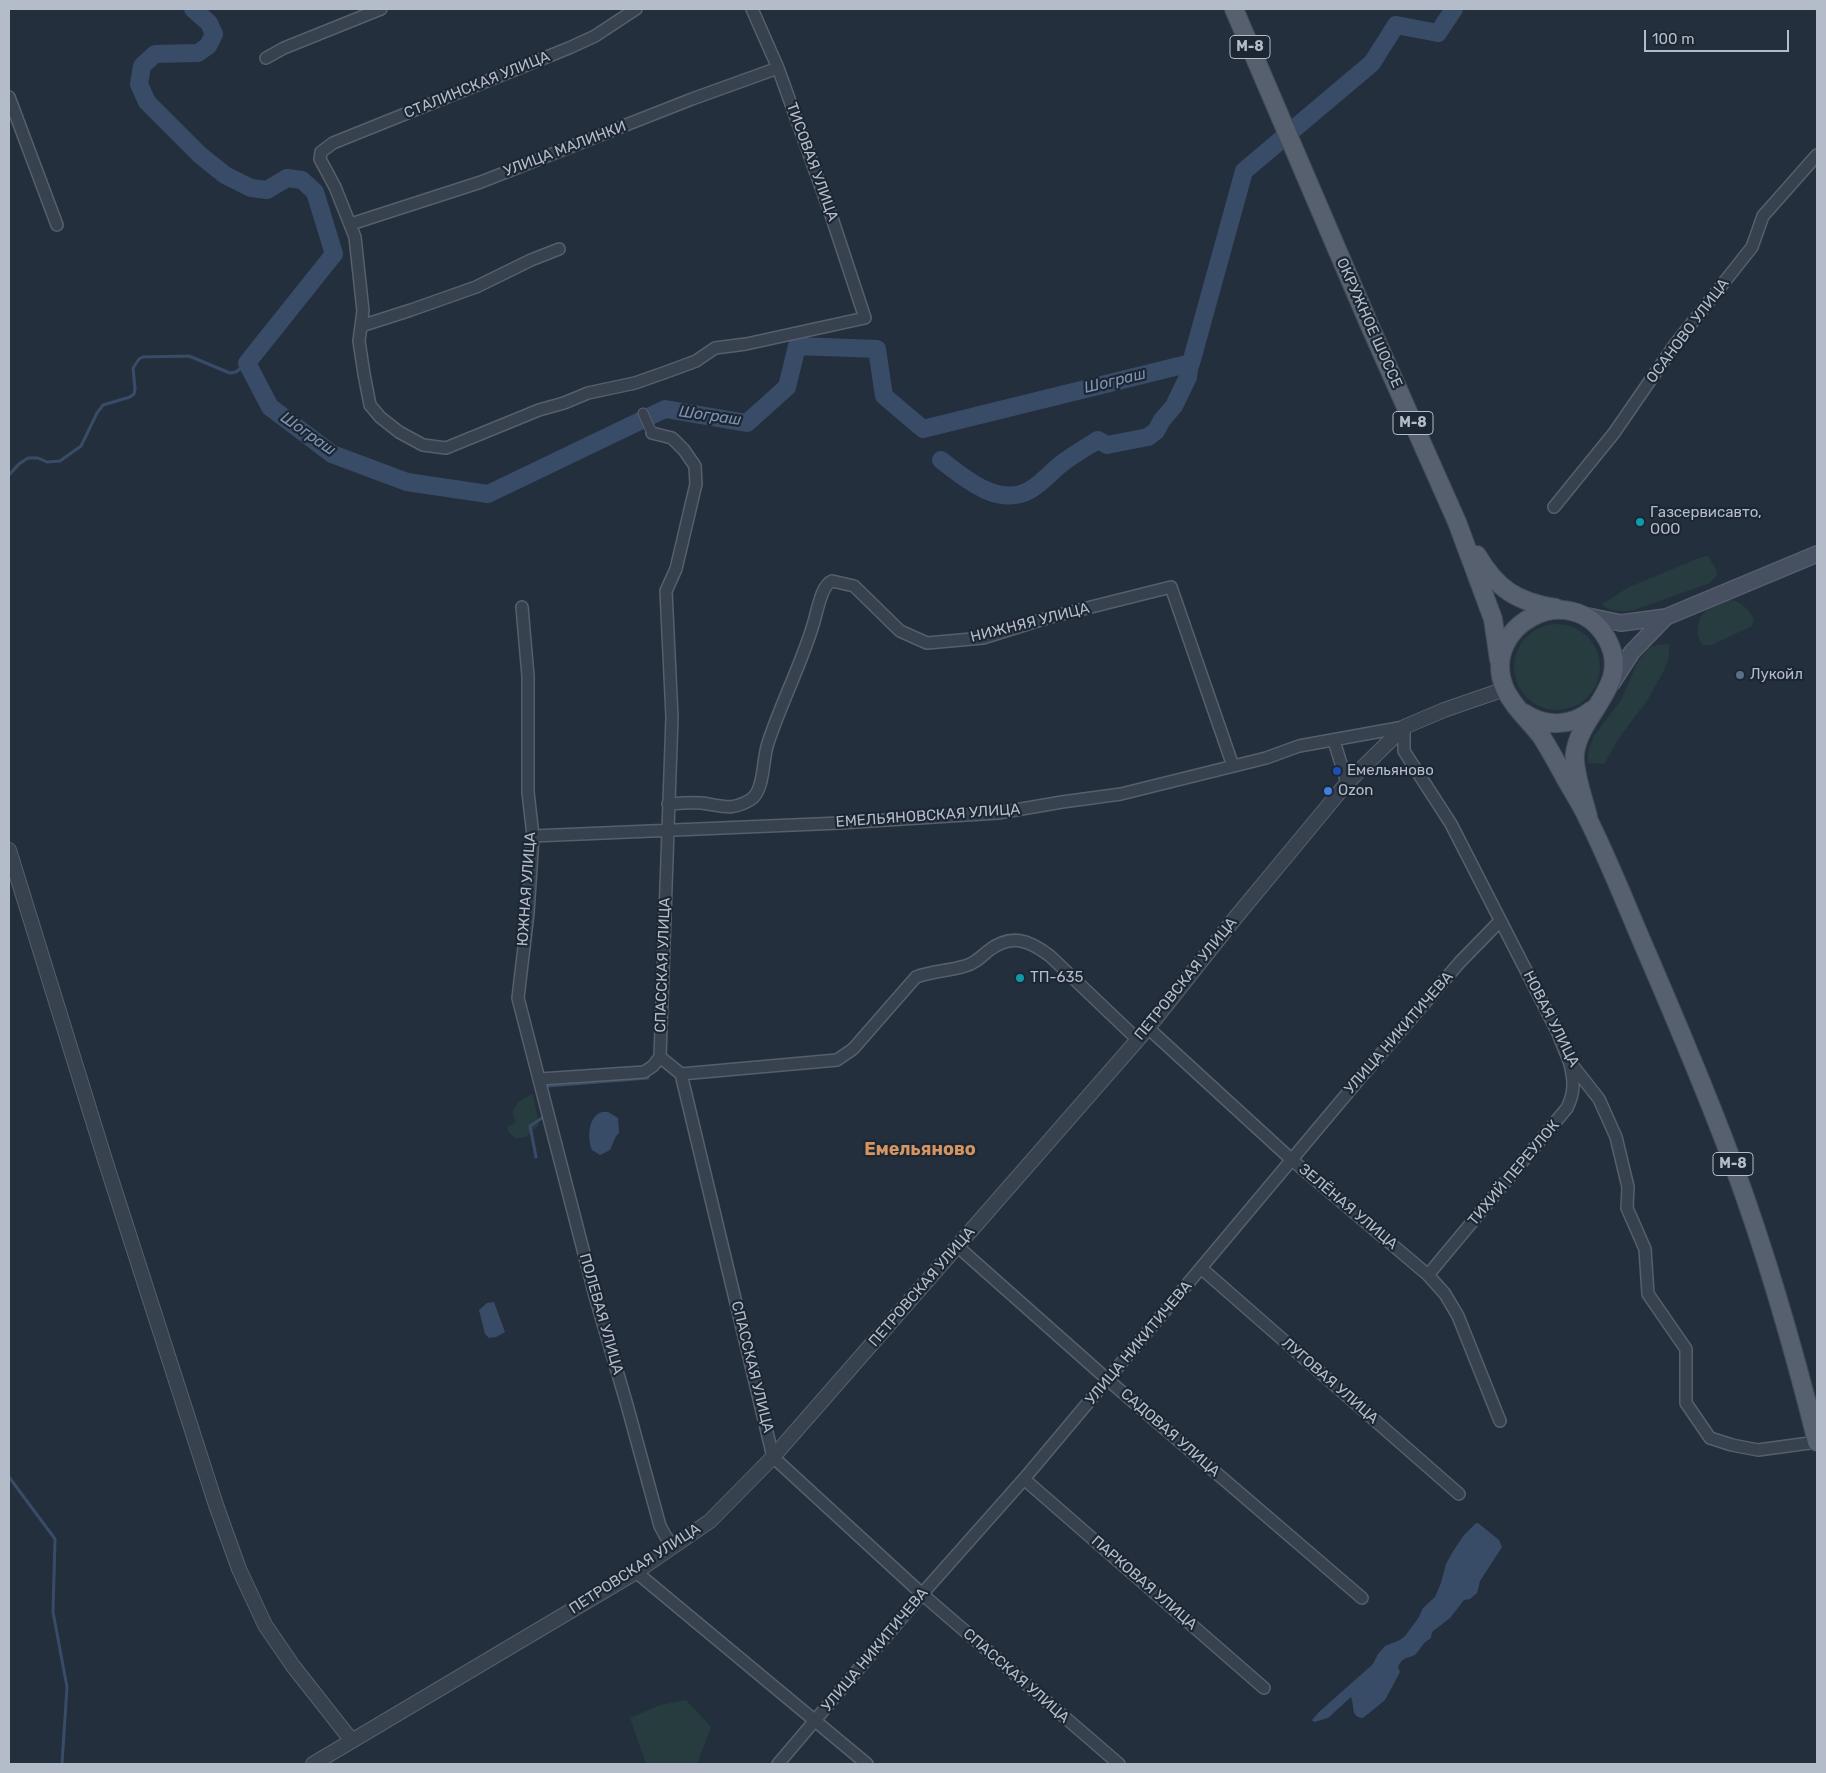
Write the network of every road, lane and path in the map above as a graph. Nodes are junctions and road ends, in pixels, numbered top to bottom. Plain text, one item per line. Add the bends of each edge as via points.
1 (381, 9) edge
2 (636, 9) edge
3 (752, 9) edge
4 (1234, 9) edge
5 (266, 58) dead end
6 (778, 68) junction
7 (9, 97) edge
8 (1817, 155) edge
9 (351, 224) junction
10 (57, 225) dead end
11 (560, 249) dead end
12 (361, 326) junction
13 (643, 413) dead end
14 (652, 433) joint
15 (1554, 507) dead end
16 (1458, 522) junction
17 (1817, 554) edge
18 (522, 607) dead end
19 (1561, 609) junction
20 (1582, 615) junction
21 (1666, 617) junction
22 (1505, 689) junction
23 (1608, 691) junction
24 (1597, 706) junction
25 (1404, 727) junction
26 (1334, 741) junction
27 (1233, 766) junction
28 (1347, 784) junction
29 (668, 804) junction
30 (1588, 817) junction
31 (667, 829) junction
32 (533, 836) junction
33 (9, 850) edge
34 (1500, 921) junction
35 (1148, 1028) junction
36 (1137, 1039) junction
37 (660, 1057) junction
38 (1569, 1061) junction
39 (681, 1074) junction
40 (540, 1079) junction
41 (1292, 1160) junction
42 (957, 1246) junction
43 (1201, 1268) junction
44 (1428, 1275) junction
45 (1108, 1380) junction
46 (1500, 1421) dead end
47 (1817, 1442) edge
48 (774, 1457) junction
49 (1024, 1479) junction
50 (1459, 1494) dead end
51 (674, 1545) junction
52 (636, 1572) junction
53 (922, 1594) junction
54 (1362, 1598) dead end
55 (1264, 1688) dead end
56 (816, 1720) junction
57 (352, 1741) junction
58 (329, 1760) edge
59 (313, 1764) edge
60 (778, 1764) edge
61 (867, 1764) edge
62 (1119, 1764) edge

1 - 5 street
2 - 9 street, СТАЛИНСКАЯ УЛИЦА via 578,44 333,143 321,152 320,159
3 - 6 street, ТИСОВАЯ УЛИЦА
4 - 16 main road, ОКРУЖНОЕ ШОССЕ / М-8
6 - 9 street, УЛИЦА МАЛИНКИ via 692,98 481,182
6 - 12 street, ТИСОВАЯ УЛИЦА via 865,318 715,348 696,361 636,383 539,410 446,448 423,444 398,432 370,405 359,341
7 - 10 street
8 - 15 street, ОСАНОВО УЛИЦА via 1763,216 1752,247
9 - 12 street via 355,237
11 - 12 street via 476,287
13 - 14 street
14 - 29 street, СПАССКАЯ УЛИЦА via 672,438 684,450 695,466 696,484 676,569 666,591 672,718
16 - 19 main road, ОКРУЖНОЕ ШОССЕ / М-8 via 1486,569 1504,589 1520,599
16 - 22 main road, ОКРУЖНОЕ ШОССЕ / М-8 via 1493,619
17 - 21 main road
18 - 32 street, ЮЖНАЯ УЛИЦА via 528,676 528,792
19 - 20 main road, М-8
19 - 22 main road, М-8 via 1534,616 1516,628 1504,649 1501,666
20 - 21 main road via 1622,623
20 - 23 main road, М-8 via 1600,630 1609,645 1613,672
21 - 23 main road via 1632,652
22 - 24 main road, М-8 via 1522,710 1535,719 1556,724 1576,720
22 - 25 street, ПЕТРОВСКАЯ УЛИЦА
22 - 30 main road, М-8 via 1544,740
23 - 24 main road, М-8
24 - 30 main road, М-8 via 1585,726 1576,752 1576,766
25 - 26 street, ЕМЕЛЬЯНОВСКАЯ УЛИЦА
25 - 28 street, ПЕТРОВСКАЯ УЛИЦА
25 - 34 street, НОВАЯ УЛИЦА via 1404,751 1451,824
26 - 27 street, ЕМЕЛЬЯНОВСКАЯ УЛИЦА via 1299,746
26 - 28 street
27 - 29 street, НИЖНЯЯ УЛИЦА via 1170,587 1046,618 984,638 927,643 900,631 854,586 832,581 824,587 810,634 767,744 760,789 752,799 724,808 694,803
27 - 31 street, ЕМЕЛЬЯНОВСКАЯ УЛИЦА via 1121,794 998,813
28 - 35 street, ПЕТРОВСКАЯ УЛИЦА
29 - 31 street, СПАССКАЯ УЛИЦА
30 - 47 main road, М-8 via 1736,1171 1781,1307
31 - 32 street, ЕМЕЛЬЯНОВСКАЯ УЛИЦА
31 - 37 street, СПАССКАЯ УЛИЦА
32 - 40 street, ЮЖНАЯ УЛИЦА via 518,998
33 - 57 street via 106,1163 239,1569 265,1625
34 - 38 street, НОВАЯ УЛИЦА
34 - 41 street, УЛИЦА НИКИТИЧЕВА via 1460,962
35 - 36 street, ПЕТРОВСКАЯ УЛИЦА
35 - 41 street, ЗЕЛЁНАЯ УЛИЦА
36 - 39 street via 1050,956 1037,946 1011,940 994,946 967,966 916,977 852,1048 837,1060
36 - 42 street, ПЕТРОВСКАЯ УЛИЦА
37 - 39 street
37 - 40 street via 644,1072
38 - 44 street, ТИХИЙ ПЕРЕУЛОК via 1574,1082 1567,1108
38 - 47 street, НОВАЯ УЛИЦА via 1599,1099 1616,1137 1628,1187 1627,1208 1645,1249 1648,1294 1686,1349 1686,1403 1710,1438 1732,1445 1758,1450
39 - 48 street, СПАССКАЯ УЛИЦА
40 - 51 street, ПОЛЕВАЯ УЛИЦА via 595,1296 660,1526
41 - 43 street, УЛИЦА НИКИТИЧЕВА
41 - 44 street, ЗЕЛЁНАЯ УЛИЦА
42 - 45 street, САДОВАЯ УЛИЦА
42 - 48 street, ПЕТРОВСКАЯ УЛИЦА
43 - 45 street, УЛИЦА НИКИТИЧЕВА
43 - 50 street, ЛУГОВАЯ УЛИЦА
44 - 46 street, ЗЕЛЁНАЯ УЛИЦА via 1458,1316
45 - 49 street, УЛИЦА НИКИТИЧЕВА
45 - 54 street, САДОВАЯ УЛИЦА
48 - 51 street, ПЕТРОВСКАЯ УЛИЦА via 710,1521
48 - 53 street, СПАССКАЯ УЛИЦА
49 - 53 street, УЛИЦА НИКИТИЧЕВА
49 - 55 street, ПАРКОВАЯ УЛИЦА
51 - 52 street, ПЕТРОВСКАЯ УЛИЦА
52 - 56 street
52 - 57 street, ПЕТРОВСКАЯ УЛИЦА
53 - 56 street, УЛИЦА НИКИТИЧЕВА
53 - 62 street, СПАССКАЯ УЛИЦА
56 - 60 street, УЛИЦА НИКИТИЧЕВА
56 - 61 street
57 - 58 street, ПЕТРОВСКАЯ УЛИЦА
58 - 59 street, ПЕТРОВСКАЯ УЛИЦА

